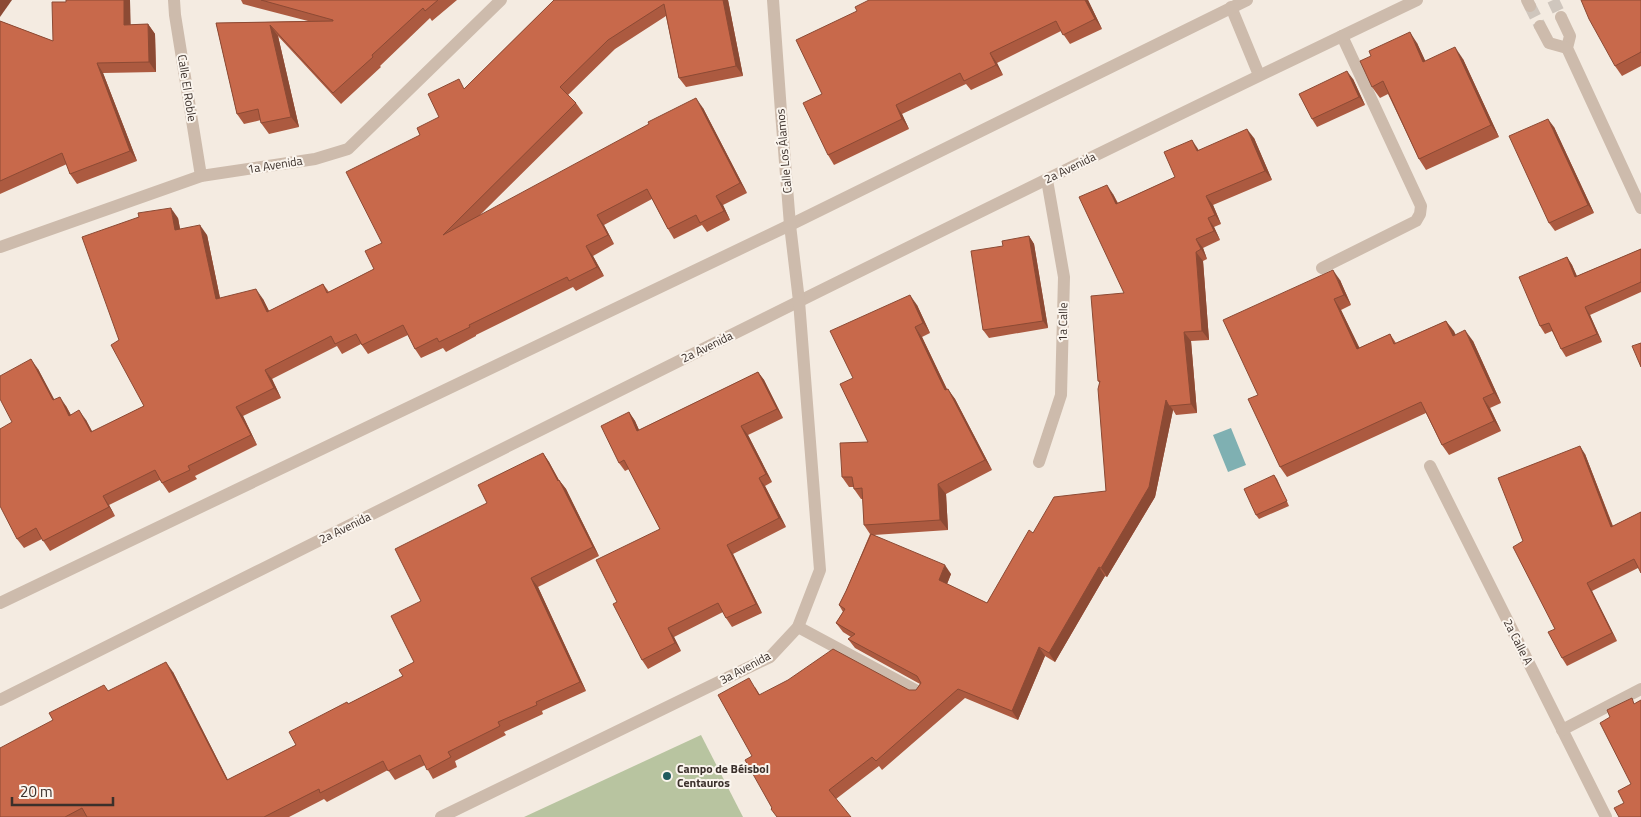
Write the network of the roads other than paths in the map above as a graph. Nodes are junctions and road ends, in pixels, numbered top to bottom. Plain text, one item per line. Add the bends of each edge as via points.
1 (174, 0) edge
2 (501, 0) edge
3 (773, 0) edge
4 (1247, 0) edge
5 (1417, 0) edge
6 (1231, 7) junction
7 (1561, 17) tunnel mouth
8 (1540, 26) tunnel mouth
9 (1342, 36) junction
10 (1567, 48) junction
11 (1259, 75) junction
12 (201, 176) junction
13 (1047, 180) junction
14 (1641, 208) edge
15 (790, 225) junction
16 (0, 247) edge
17 (1322, 268) dead end
18 (800, 301) junction
19 (1039, 462) dead end
20 (1430, 466) dead end
21 (0, 604) edge
22 (798, 627) junction
23 (1641, 689) edge
24 (919, 692) edge
25 (0, 700) edge
26 (1562, 730) junction
27 (441, 817) edge
28 (1606, 817) edge

1 - 12 street, Calle El Roble
2 - 12 street, 1a Avenida via 348,150
3 - 15 street, Calle Los Álamos
4 - 6 street
5 - 9 street, 2a Avenida
6 - 11 street
6 - 15 street
7 - 10 street via 1570,36
8 - 10 street via 1548,43
9 - 11 street, 2a Avenida
9 - 17 street via 1421,206 1416,221
10 - 14 street
11 - 13 street, 2a Avenida
12 - 16 street, 1a Avenida
13 - 18 street, 2a Avenida
13 - 19 street, 1a Calle via 1064,277 1061,394
15 - 18 street, Calle Los Álamos
15 - 21 street
18 - 22 street, 3a Avenida via 820,570
18 - 25 street, 2a Avenida
20 - 26 street, 2a Calle A
22 - 24 street
22 - 27 street, 3a Avenida via 770,657
23 - 26 street
26 - 28 street, 2a Calle A

